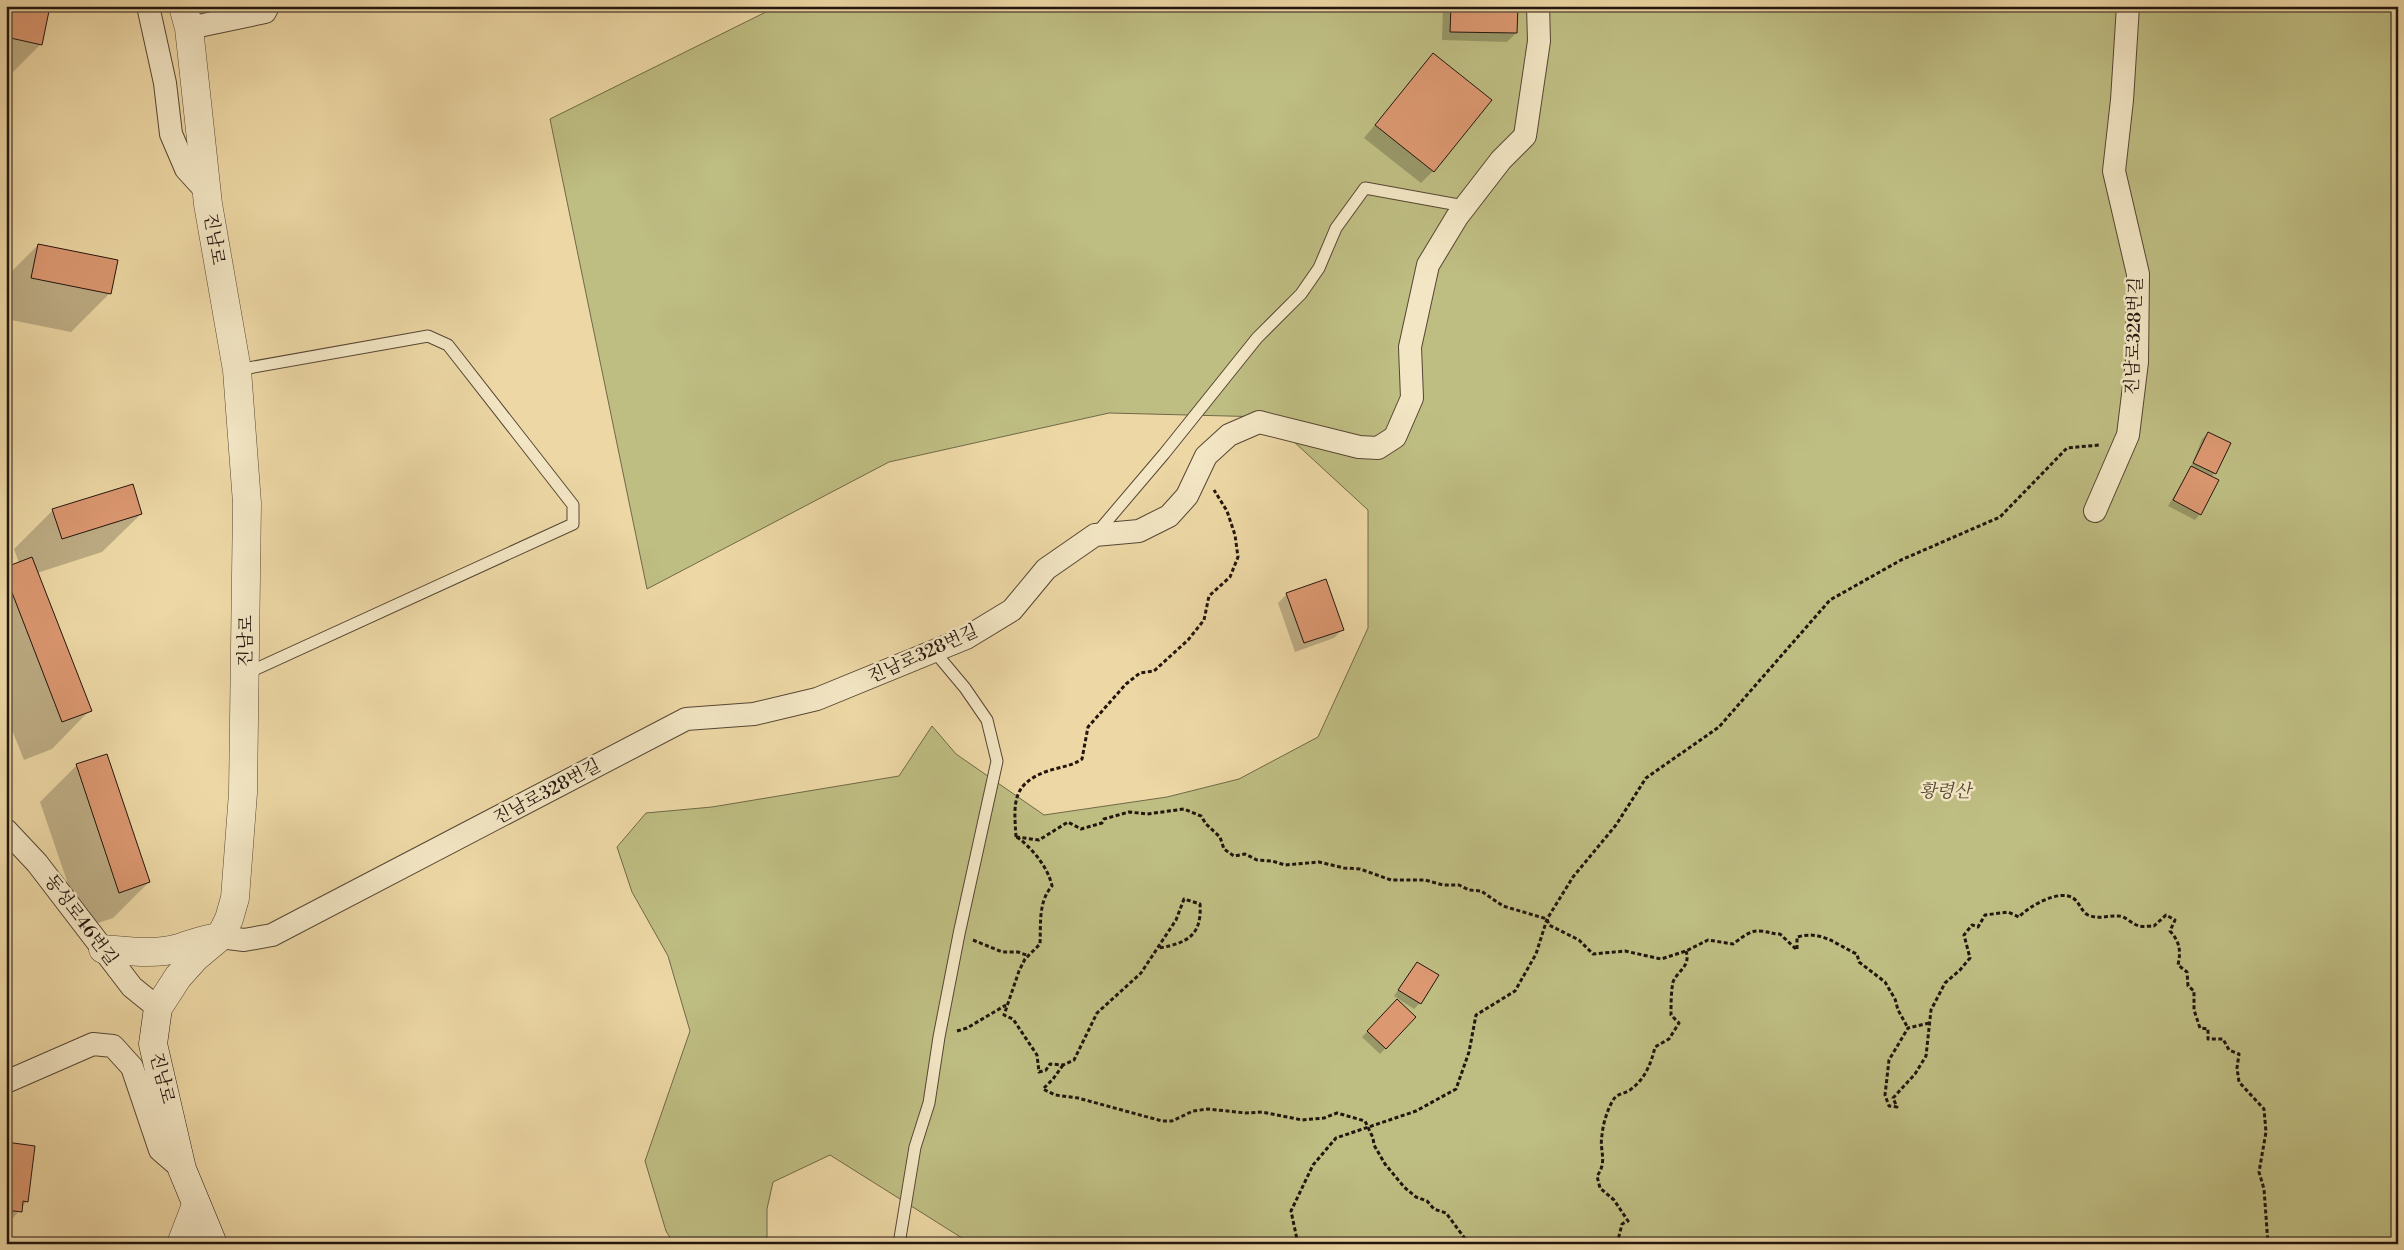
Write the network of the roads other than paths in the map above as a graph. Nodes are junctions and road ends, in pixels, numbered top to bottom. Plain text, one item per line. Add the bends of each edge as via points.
1 (148, 6) edge
2 (268, 6) edge
3 (1538, 6) edge
4 (2128, 6) edge
5 (186, 17) edge
6 (207, 192) junction
7 (1464, 206) junction
8 (238, 370) junction
9 (2095, 511) dead end
10 (1095, 535) junction
11 (934, 652) junction
12 (245, 674) junction
13 (6, 830) edge
14 (220, 937) junction
15 (103, 949) junction
16 (158, 1008) junction
17 (6, 1082) edge
18 (182, 1169) junction
19 (196, 1205) junction
20 (181, 1244) edge
21 (213, 1244) edge
22 (899, 1244) edge

1 - 6 street via 165,83 171,134 186,169
2 - 5 street via 265,12
3 - 7 street, 진남로328번길 via 1539,41 1525,136
4 - 9 street, 진남로328번길 via 2114,171 2138,274 2137,362 2128,435
5 - 6 street, 진남로
6 - 8 street, 진남로
7 - 10 lane via 1365,188 1336,228 1319,268 1301,294 1257,338
7 - 10 street, 진남로328번길 via 1428,265 1410,347 1412,398 1396,437 1378,448 1359,447 1259,422 1229,435 1206,456 1187,496 1169,516 1139,531
8 - 12 street, 진남로 via 247,504
8 - 12 lane via 428,336 448,345 573,504 573,524
10 - 11 street, 진남로328번길 via 1046,569 1012,610 966,638
11 - 14 street, 진남로328번길 via 817,699 754,714 686,719 272,935 244,940
11 - 22 lane via 987,720 997,761 939,1037 930,1103 915,1147
12 - 14 street, 진남로 via 243,793 236,888 229,919
13 - 15 street, 동성로46번길 via 38,863
14 - 15 street via 145,953
14 - 16 street, 진남로 via 178,977
15 - 16 street, 동성로46번길 via 132,987
16 - 18 street, 진남로 via 153,1044
17 - 18 street via 93,1044 112,1046 132,1067 160,1150
18 - 19 street, 진남로
19 - 20 street
19 - 21 street, 진남로

